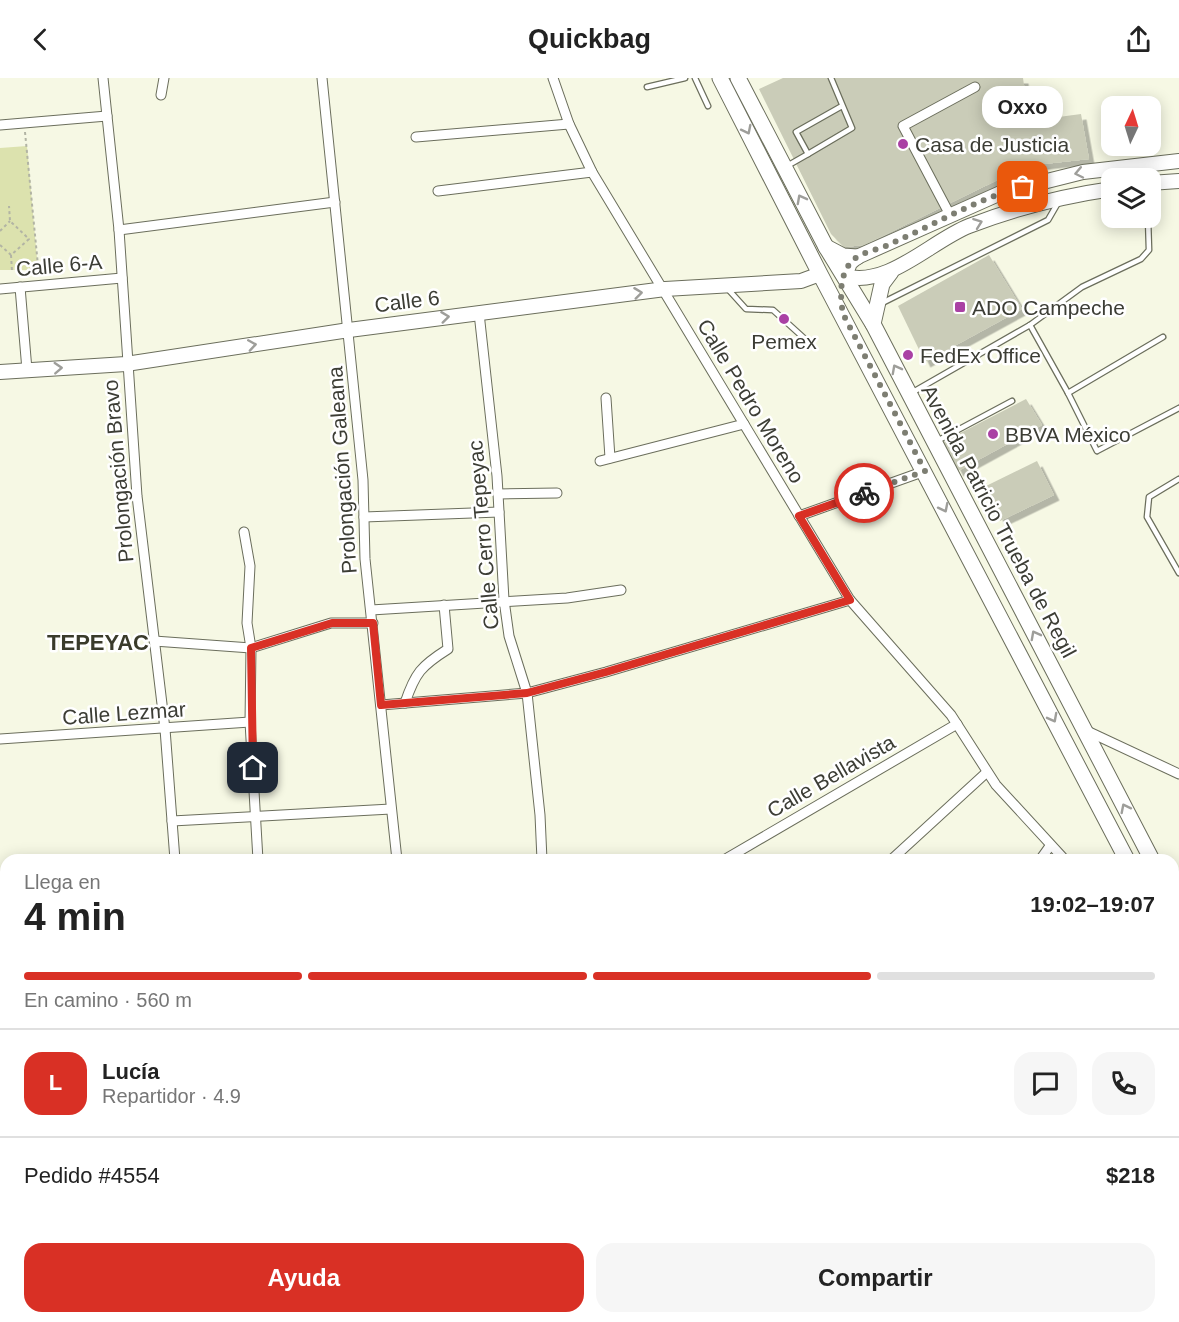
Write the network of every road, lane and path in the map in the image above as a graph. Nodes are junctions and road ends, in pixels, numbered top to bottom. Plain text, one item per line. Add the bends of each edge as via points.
1 (103, 78) edge
2 (164, 78) edge
3 (322, 78) edge
4 (554, 78) edge
5 (685, 78) edge
6 (695, 78) edge
7 (831, 78) edge
8 (741, 79) edge
9 (723, 84) edge
10 (647, 87) dead end
11 (975, 87) dead end
12 (161, 95) dead end
13 (708, 106) dead end
14 (842, 106) junction
15 (107, 116) junction
16 (23, 124) junction
17 (569, 124) junction
18 (0, 125) edge
19 (416, 137) dead end
20 (808, 154) junction
21 (1179, 161) edge
22 (785, 168) junction
23 (592, 171) junction
24 (1179, 181) edge
25 (1161, 182) edge
26 (438, 191) dead end
27 (1101, 191) edge
28 (1061, 198) junction
29 (335, 202) junction
30 (9, 206) dead end
31 (943, 218) junction
32 (10, 221) junction
33 (1148, 228) edge
34 (119, 230) junction
35 (0, 231) edge
36 (946, 236) junction
37 (29, 238) junction
38 (37, 239) junction
39 (0, 245) edge
40 (826, 247) junction
41 (11, 255) junction
42 (857, 257) junction
43 (12, 270) dead end
44 (891, 272) junction
45 (820, 274) junction
46 (845, 276) junction
47 (122, 278) junction
48 (39, 285) junction
49 (725, 286) junction
50 (20, 287) junction
51 (0, 289) edge
52 (665, 289) junction
53 (877, 306) junction
54 (479, 313) junction
55 (843, 314) junction
56 (873, 324) junction
57 (1030, 325) junction
58 (349, 330) junction
59 (1163, 337) dead end
60 (805, 339) dead end
61 (126, 364) junction
62 (27, 370) junction
63 (0, 372) edge
64 (1068, 393) junction
65 (909, 394) junction
66 (606, 398) dead end
67 (1012, 401) dead end
68 (1179, 408) edge
69 (744, 424) junction
70 (935, 442) junction
71 (925, 471) junction
72 (1179, 478) edge
73 (557, 493) dead end
74 (498, 494) junction
75 (499, 512) junction
76 (799, 516) junction
77 (364, 517) junction
78 (244, 532) dead end
79 (1179, 573) edge
80 (621, 590) dead end
81 (504, 600) junction
82 (850, 600) junction
83 (444, 605) junction
84 (371, 610) junction
85 (373, 623) junction
86 (154, 641) junction
87 (251, 648) junction
88 (527, 693) junction
89 (405, 703) junction
90 (381, 705) junction
91 (250, 722) junction
92 (957, 724) junction
93 (165, 729) junction
94 (1085, 730) junction
95 (0, 739) edge
96 (987, 772) junction
97 (1179, 774) edge
98 (391, 809) junction
99 (256, 814) junction
100 (172, 821) junction
101 (1050, 846) junction
102 (175, 854) edge
103 (258, 854) edge
104 (396, 854) edge
105 (542, 854) edge
106 (734, 854) edge
107 (898, 854) edge
108 (1044, 854) edge
109 (1059, 854) edge
110 (1124, 854) edge
111 (1149, 854) edge

1 - 15 street, Prolongación Bravo
2 - 12 street
3 - 29 street, Prolongación Galeana
4 - 17 street, Calle Pedro Moreno
5 - 10 lane
6 - 13 lane
7 - 14 lane
8 - 9 street
8 - 22 main road, Avenida Patricio Trueba de Regil
9 -> 45 main road, Avenida Patricio Trueba de Regil
11 - 31 street via 903,126
14 - 20 lane via 852,128
14 - 20 lane via 796,132
15 - 16 street
15 - 34 street, Prolongación Bravo
16 - 18 street
16 - 38 path
17 - 19 street
17 - 23 street, Calle Pedro Moreno
20 - 22 lane
21 -> 31 street via 1083,172 1003,192
40 -> 22 main road, Avenida Patricio Trueba de Regil
23 - 26 street
23 - 52 street, Calle Pedro Moreno
24 - 25 street
27 - 28 street
36 -> 28 street via 1016,209
28 - 53 lane via 1048,220
29 - 34 street
29 - 58 street, Prolongación Galeana
30 - 32 path
31 - 36 street
31 - 42 street
32 - 35 path
32 - 37 path
33 - 57 lane via 1149,250 1141,259 1083,287
34 - 47 street, Prolongación Bravo
36 - 44 street
37 - 38 path
37 - 41 path
38 - 48 path
39 - 41 path
40 - 42 main road via 843,256
40 - 45 main road via 827,267
40 - 46 main road, Avenida Patricio Trueba de Regil
41 - 43 path
42 - 46 street
44 - 46 street via 865,279
44 - 53 main road via 882,284
45 - 46 main road
45 - 49 street, Calle 6 via 801,281
45 - 55 main road, Avenida Patricio Trueba de Regil
46 - 55 main road via 840,295
46 - 56 main road, Avenida Patricio Trueba de Regil
47 - 48 street, Calle 6-A
47 - 61 street, Prolongación Bravo
48 - 50 street, Calle 6-A
49 - 52 street, Calle 6
49 - 60 lane via 746,309 773,310
50 - 51 street, Calle 6-A
50 - 62 street
54 -> 52 street, Calle 6
52 - 69 street, Calle Pedro Moreno
53 - 56 main road
58 -> 54 street, Calle 6
54 - 74 street, Calle Cerro Tepeyac
55 - 71 main road, Avenida Patricio Trueba de Regil
65 -> 56 main road, Avenida Patricio Trueba de Regil
57 - 64 lane
57 - 65 lane
61 -> 58 street, Calle 6
58 - 77 street, Prolongación Galeana
59 - 64 lane
62 -> 61 street, Calle 6
61 - 86 street, Prolongación Bravo
62 - 63 street, Calle 6
64 - 68 lane via 1097,451
65 - 70 main road, Avenida Patricio Trueba de Regil
66 - 69 street via 605,459
67 - 70 lane
69 - 76 street, Calle Pedro Moreno
94 -> 70 main road, Avenida Patricio Trueba de Regil
71 - 76 street
71 -> 110 main road, Avenida Patricio Trueba de Regil
72 - 79 lane via 1149,497 1147,517
73 - 74 street
74 - 75 street, Calle Cerro Tepeyac
75 - 77 street
75 - 81 street, Calle Cerro Tepeyac
76 - 82 street, Calle Pedro Moreno
77 - 84 street, Prolongación Galeana
78 - 87 street via 250,566 247,623
80 - 81 street via 567,598
81 - 83 street
81 - 88 street, Calle Cerro Tepeyac via 509,636
82 - 88 street
82 - 92 street, Calle Pedro Moreno
83 - 84 street
83 - 89 street via 448,649 414,676
84 - 85 street, Prolongación Galeana
85 - 87 street via 332,623
85 - 90 street, Prolongación Galeana
86 - 87 street
86 - 93 street, Prolongación Bravo
87 - 91 street
88 - 89 street
88 - 105 street, Calle Cerro Tepeyac
89 - 90 street
90 - 98 street, Prolongación Galeana
91 - 93 street, Calle Lezmar
91 - 99 street
92 - 96 street, Calle Pedro Moreno
92 - 106 street, Calle Bellavista
93 - 95 street, Calle Lezmar
93 - 100 street, Prolongación Bravo
94 - 97 street
111 -> 94 main road, Avenida Patricio Trueba de Regil
96 - 101 street, Calle Pedro Moreno
96 - 107 street
98 - 99 street
98 - 104 street, Prolongación Galeana
99 - 100 street
99 - 103 street
100 - 102 street, Prolongación Bravo
101 - 108 street
101 - 109 street, Calle Pedro Moreno

